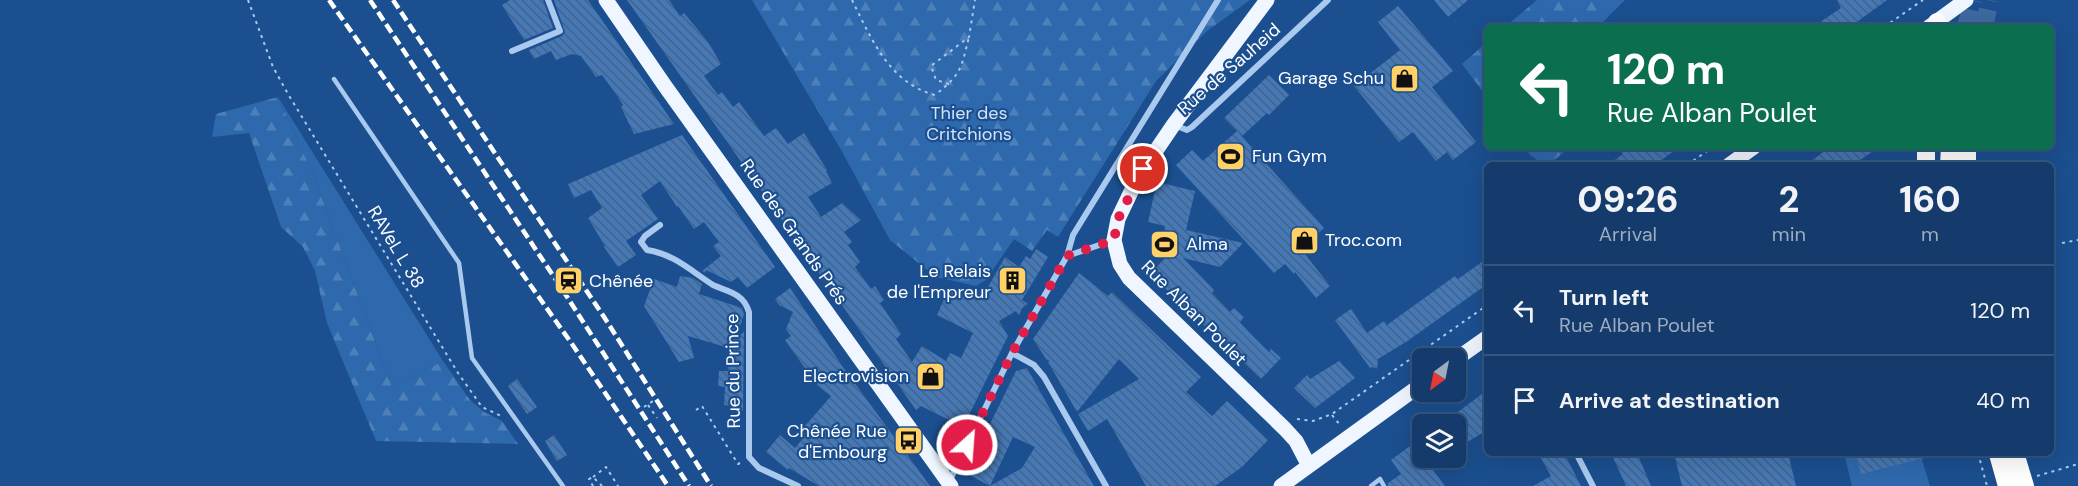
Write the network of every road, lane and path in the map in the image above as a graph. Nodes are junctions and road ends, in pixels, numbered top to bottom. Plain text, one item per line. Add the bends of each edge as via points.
1 (248, 0) edge
2 (549, 0) edge
3 (606, 0) edge
4 (852, 0) edge
5 (980, 0) edge
6 (1218, 0) edge
7 (1267, 0) edge
8 (1328, 0) edge
9 (1923, 0) edge
10 (1966, 0) edge
11 (975, 1) edge
12 (1888, 24) edge
13 (1935, 24) edge
14 (969, 37) junction
15 (512, 51) dead end
16 (334, 79) dead end
17 (949, 84) junction
18 (1174, 124) junction
19 (1709, 150) edge
20 (1751, 150) edge
21 (1691, 162) edge
22 (1733, 162) edge
23 (660, 225) dead end
24 (1114, 240) junction
25 (2078, 240) edge
26 (2062, 243) dead end
27 (1067, 256) junction
28 (1484, 307) edge
29 (1484, 339) edge
30 (1466, 352) edge
31 (1012, 353) junction
32 (1412, 391) edge
33 (653, 401) dead end
34 (648, 405) junction
35 (644, 407) dead end
36 (696, 410) dead end
37 (657, 418) dead end
38 (1294, 419) dead end
39 (508, 420) dead end
40 (1578, 456) edge
41 (1979, 456) edge
42 (2002, 456) edge
43 (2004, 456) edge
44 (749, 457) junction
45 (1308, 464) junction
46 (593, 477) junction
47 (949, 485) edge
48 (563, 486) edge
49 (593, 486) edge
50 (602, 486) edge
51 (618, 486) edge
52 (798, 486) edge
53 (1106, 486) edge
54 (1281, 486) edge
55 (1371, 486) edge
56 (1384, 486) edge
57 (1593, 486) edge
58 (1987, 486) edge
59 (2007, 486) edge
60 (2025, 486) edge

1 - 39 path, RAVeL L 38 via 273,67 435,338 482,407
2 - 15 street via 560,32
3 - 47 main road, Rue des Grands Prés
4 - 17 path via 876,48 902,78 923,92 935,94
5 - 11 path
6 - 27 street via 1072,235
7 - 18 main road
8 - 18 street, Rue de Sauheid via 1192,127 1187,130
9 - 12 path
10 - 13 main road
11 - 14 path
14 - 17 path via 961,70
14 - 17 path via 931,66 936,80
16 - 48 lane via 459,263 472,358
18 - 24 main road via 1143,169 1118,219
19 - 21 path
20 - 22 main road
23 - 44 street, Rue du Prince via 641,242 647,250 661,252 692,268 746,304
24 - 27 street
24 - 45 main road, Rue Alban Poulet via 1120,264 1129,278 1296,441
25 - 26 path
27 - 31 street
28 - 38 path via 1332,414 1312,420
29 - 30 main road
31 - 47 street
31 - 53 street via 1034,365 1044,377
32 - 45 main road
33 - 34 path
34 - 35 path
34 - 37 path
36 - 44 path via 702,406 738,464
40 - 57 street
41 - 58 path
42 - 59 highway, bridge
43 - 60 highway, bridge
44 - 52 street via 759,468
45 - 54 main road
46 - 49 path via 589,479
46 - 50 path
46 - 51 path via 606,467
55 - 56 lane via 1380,479

